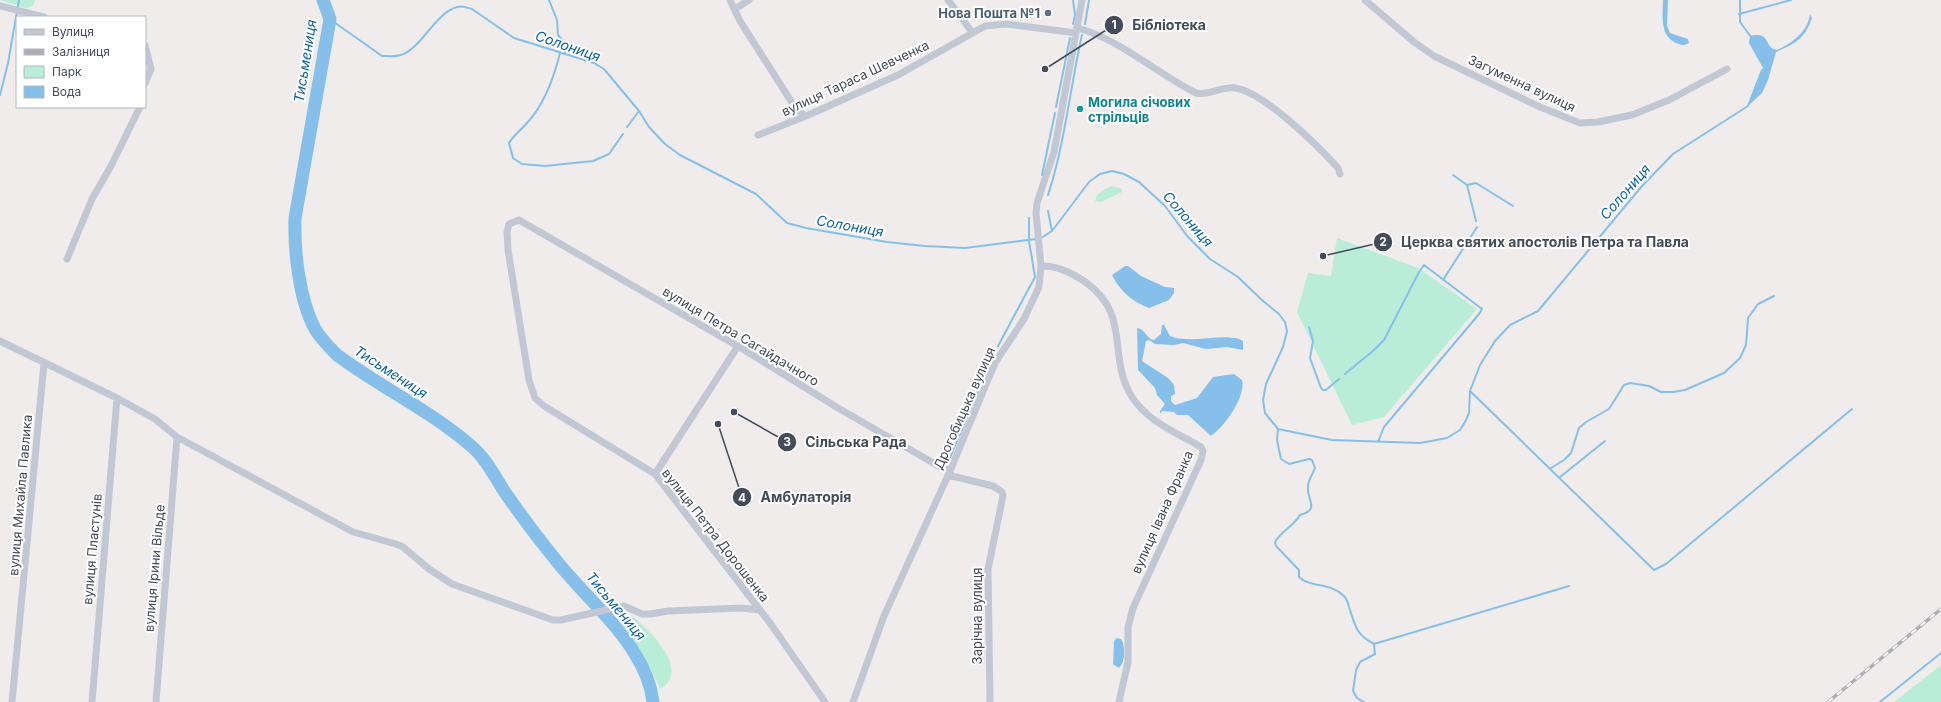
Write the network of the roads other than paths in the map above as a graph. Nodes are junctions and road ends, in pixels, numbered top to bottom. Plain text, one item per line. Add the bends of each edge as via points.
1 (730, 0) edge
2 (749, 0) edge
3 (948, 0) edge
4 (1082, 0) edge
5 (1365, 0) edge
6 (0, 6) edge
7 (735, 9) junction
8 (40, 16) edge
9 (1077, 30) junction
10 (972, 32) junction
11 (146, 49) edge
12 (1727, 69) dead end
13 (146, 81) edge
14 (140, 108) edge
15 (806, 116) junction
16 (758, 135) dead end
17 (1340, 174) dead end
18 (519, 220) joint
19 (67, 259) dead end
20 (1041, 266) junction
21 (0, 341) edge
22 (738, 346) junction
23 (44, 362) junction
24 (117, 398) junction
25 (177, 437) junction
26 (949, 473) junction
27 (655, 474) junction
28 (760, 610) junction
29 (12, 702) edge
30 (92, 702) edge
31 (156, 702) edge
32 (825, 702) edge
33 (853, 702) edge
34 (990, 702) edge
35 (1118, 702) edge

1 - 7 street
2 - 7 street
3 - 10 street
4 - 9 street, Дрогобицька вулиця
5 - 12 street, Загуменна вулиця via 1434,56 1540,107 1580,123 1598,122 1638,112 1670,100
6 - 8 street
7 - 15 street via 796,110
9 - 10 street, вулиця Тараса Шевченка via 998,24
9 - 17 street, вулиця Тараса Шевченка via 1119,45 1196,93 1229,88 1247,92 1308,136 1338,168
9 - 20 street, Дрогобицька вулиця via 1054,152 1037,198
10 - 15 street, вулиця Тараса Шевченка via 898,75
11 - 13 street via 151,69
14 - 19 street via 92,199
15 - 16 street, вулиця Тараса Шевченка
18 - 22 street, вулиця Петра Сагайдачного
18 - 27 street, вулиця Петра Дорошенка via 509,224 508,245 529,380 535,398
20 - 26 street, Дрогобицька вулиця via 1041,280 1036,296 995,363
20 - 35 street, вулиця Івана Франка via 1068,272 1091,286 1100,295 1115,321 1123,377 1132,397 1146,414 1201,447 1203,451 1132,612 1128,627 1129,656
21 - 23 street
22 - 26 street, вулиця Петра Сагайдачного
22 - 27 street
23 - 24 street
23 - 29 street, вулиця Михайла Павлика
24 - 25 street via 155,419
24 - 30 street, вулиця Пластунів
25 - 28 street via 353,532 403,547 428,569 452,584 499,599 545,618 561,620 618,606 642,614 749,608
25 - 31 street, вулиця Ірини Вільде
26 - 33 street, Дрогобицька вулиця via 884,616
26 - 34 street, Зарічна вулиця via 993,486 1002,492 1003,496 988,569
27 - 28 street, вулиця Петра Дорошенка
28 - 32 street, вулиця Петра Дорошенка

